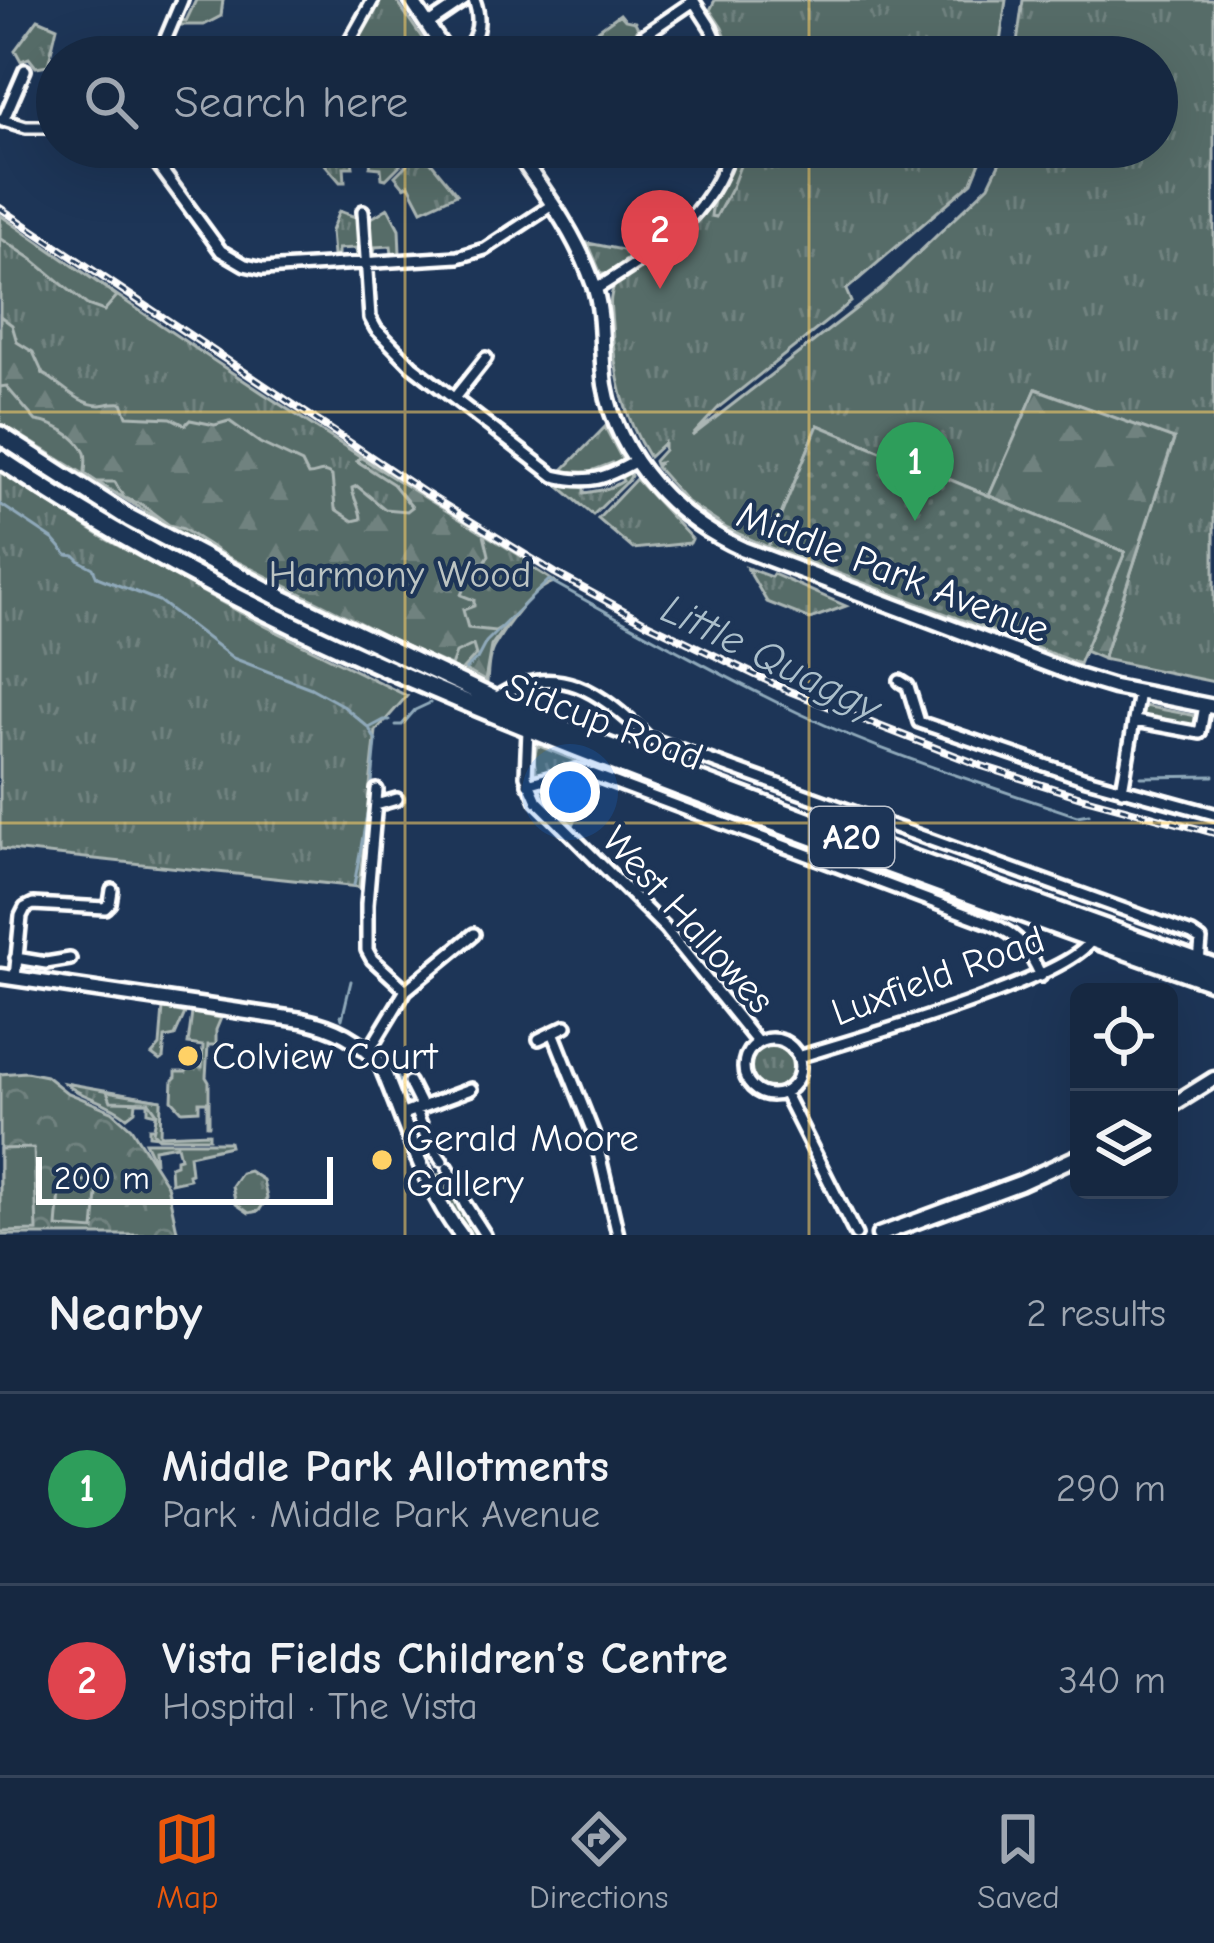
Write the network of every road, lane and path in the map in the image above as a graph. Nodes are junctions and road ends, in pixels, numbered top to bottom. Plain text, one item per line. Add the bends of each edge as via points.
1 (182, 0) edge
2 (373, 0) edge
3 (411, 0) edge
4 (464, 0) edge
5 (474, 0) edge
6 (693, 0) edge
7 (427, 25) junction
8 (644, 35) dead end
9 (167, 36) edge
10 (353, 36) edge
11 (435, 36) edge
12 (476, 36) edge
13 (715, 36) edge
14 (25, 70) dead end
15 (1, 120) edge
16 (36, 129) edge
17 (160, 168) edge
18 (527, 168) edge
19 (722, 168) edge
20 (552, 205) junction
21 (363, 211) dead end
22 (366, 263) junction
23 (596, 289) junction
24 (486, 358) dead end
25 (454, 397) junction
26 (0, 435) edge
27 (0, 459) edge
28 (637, 460) junction
29 (900, 681) dead end
30 (1139, 692) junction
31 (494, 699) junction
32 (1209, 706) edge
33 (1135, 721) junction
34 (528, 730) junction
35 (528, 784) junction
36 (377, 790) dead end
37 (1122, 790) junction
38 (397, 799) dead end
39 (376, 805) junction
40 (1214, 814) edge
41 (112, 890) dead end
42 (474, 934) dead end
43 (1091, 940) junction
44 (16, 958) junction
45 (70, 959) dead end
46 (1206, 964) edge
47 (0, 976) edge
48 (1041, 976) junction
49 (15, 978) junction
50 (1214, 982) edge
51 (406, 990) junction
52 (566, 1026) dead end
53 (553, 1032) junction
54 (539, 1040) dead end
55 (758, 1043) junction
56 (369, 1051) junction
57 (799, 1057) junction
58 (1214, 1078) edge
59 (411, 1087) dead end
60 (471, 1089) dead end
61 (784, 1092) junction
62 (1178, 1101) edge
63 (413, 1110) junction
64 (1070, 1160) edge
65 (461, 1235) edge
66 (485, 1235) edge
67 (618, 1235) edge
68 (856, 1235) edge
69 (879, 1235) edge

1 - 9 street
2 - 10 street
3 - 7 street
4 - 7 street
5 - 12 street
6 - 8 street
6 - 13 street
7 - 11 street
14 - 15 street
15 - 16 street
17 - 22 street via 207,236 237,262 263,269
18 - 20 street, Middle Park Avenue
19 - 23 street via 690,221
20 - 22 street via 469,255
20 - 23 street, Middle Park Avenue
21 - 22 street
22 - 25 street via 376,329
23 - 28 street, Middle Park Avenue via 606,388
24 - 25 street
25 - 28 street via 554,476 599,480
26 - 31 highway, Sidcup Road / A20 via 129,518
27 - 34 highway, Sidcup Road / A20 via 264,612
28 - 30 street, Middle Park Avenue via 682,514 714,536
29 - 37 street via 919,722
30 - 32 street, Middle Park Avenue
30 - 33 street
31 - 46 highway, Sidcup Road / A20
31 - 46 street, Sidcup Road via 514,685 568,681 620,710 648,738 1192,934
32 - 33 street, Middle Park Avenue via 1200,733
33 - 37 street
34 - 35 street
34 - 43 highway, Sidcup Road / A20
35 - 48 street, Sidcup Road via 586,772 992,924 1019,938
35 - 55 street, West Hallowes via 665,928
36 - 39 street
37 - 40 street
38 - 39 street
39 - 51 street via 367,950
41 - 44 street via 105,908 25,908
42 - 51 street
43 - 48 street, Luxfield Road via 1086,951
43 - 50 highway, Sidcup Road / A20
44 - 45 street
44 - 49 street
47 - 49 street
48 - 57 street, Luxfield Road
49 - 56 street via 319,1024
51 - 56 street
52 - 53 street
53 - 54 street
53 - 67 street via 596,1140
55 - 57 street, West Hallowes via 782,1041
55 - 61 street, West Hallowes via 746,1058 747,1078 763,1093
56 - 63 street
57 - 61 street, West Hallowes via 797,1079
58 - 62 street
59 - 63 street
60 - 63 street
61 - 68 street, West Hallowes
63 - 65 street via 428,1177
63 - 66 street
64 - 69 street

